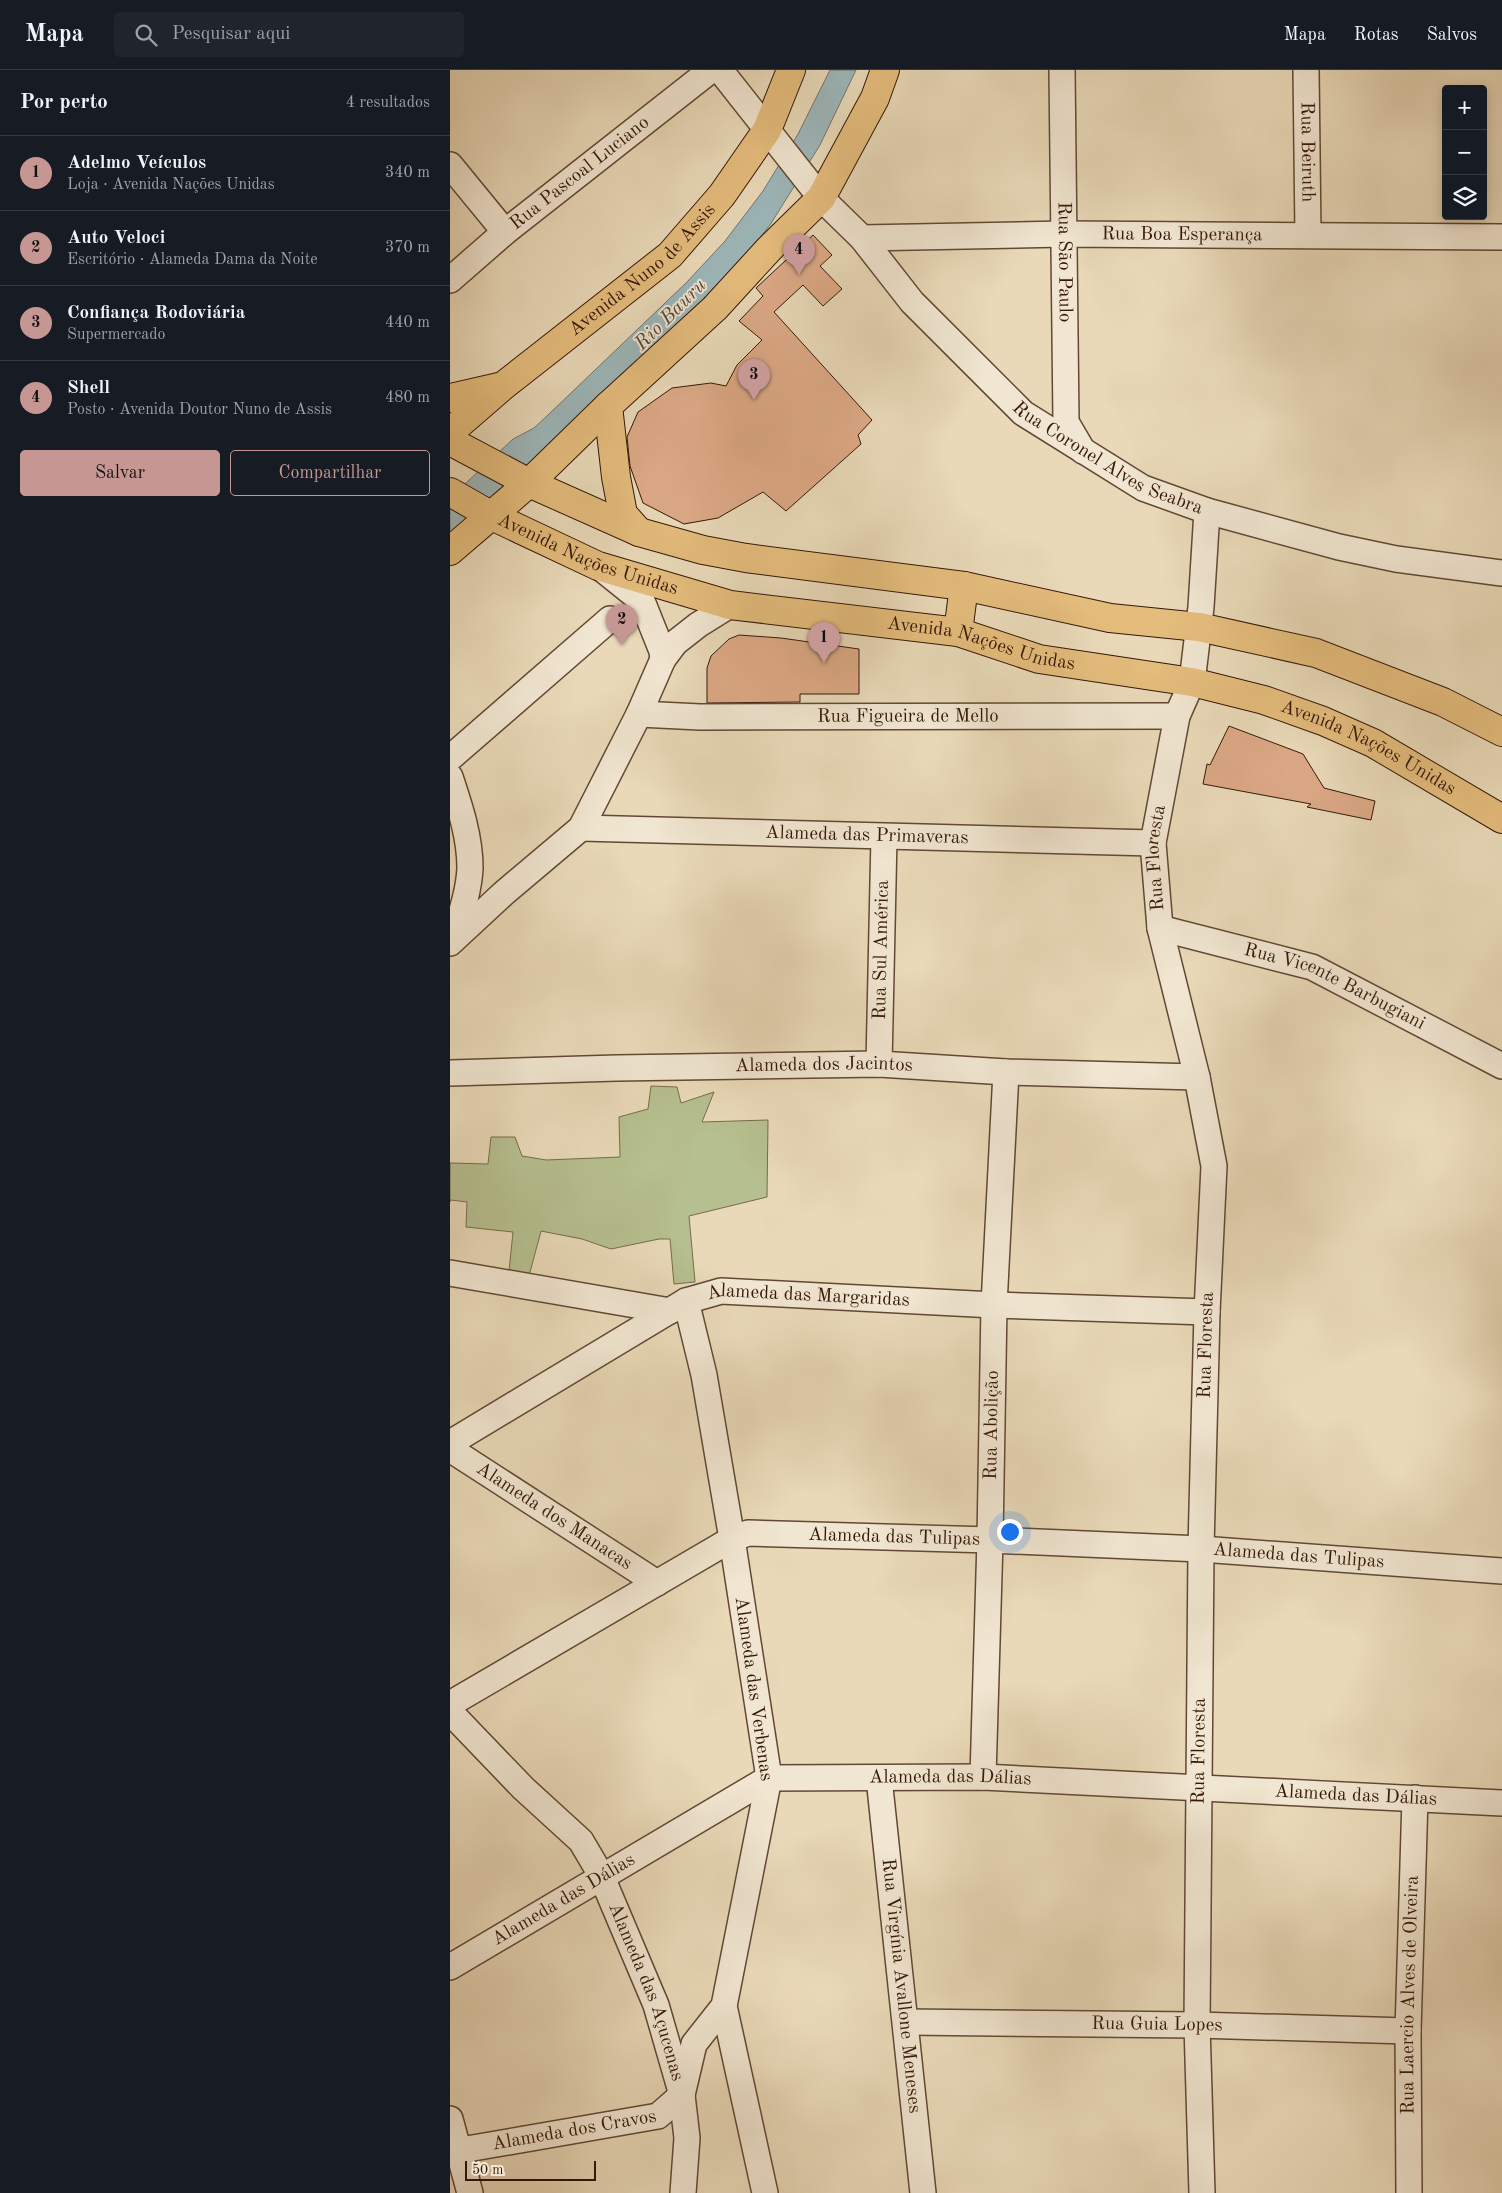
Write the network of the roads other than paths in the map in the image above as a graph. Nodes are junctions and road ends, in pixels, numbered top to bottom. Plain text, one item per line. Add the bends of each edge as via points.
1 (711, 70) edge
2 (720, 70) edge
3 (791, 70) edge
4 (885, 70) edge
5 (1062, 70) edge
6 (1306, 70) edge
7 (773, 138) junction
8 (450, 165) edge
9 (814, 189) junction
10 (505, 232) junction
11 (1064, 234) junction
12 (1308, 235) junction
13 (1502, 237) edge
14 (862, 238) junction
15 (450, 280) edge
16 (502, 386) junction
17 (450, 398) edge
18 (608, 406) junction
19 (450, 432) edge
20 (462, 446) edge
21 (1083, 452) junction
22 (526, 481) junction
23 (450, 492) edge
24 (1207, 511) junction
25 (488, 513) junction
26 (639, 532) junction
27 (450, 551) edge
28 (598, 566) junction
29 (1502, 573) edge
30 (964, 586) junction
31 (730, 605) junction
32 (610, 619) dead end
33 (1199, 627) junction
34 (958, 632) junction
35 (663, 659) junction
36 (1192, 682) junction
37 (639, 714) junction
38 (1177, 716) junction
39 (1502, 732) edge
40 (450, 758) edge
41 (450, 777) edge
42 (1502, 819) edge
43 (581, 828) junction
44 (884, 837) junction
45 (1153, 843) junction
46 (470, 868) junction
47 (504, 893) junction
48 (1160, 928) junction
49 (452, 942) edge
50 (879, 1064) junction
51 (1502, 1066) edge
52 (1006, 1072) junction
53 (450, 1073) edge
54 (1197, 1077) junction
55 (450, 1273) edge
56 (994, 1305) junction
57 (678, 1306) junction
58 (1207, 1312) junction
59 (450, 1443) edge
60 (450, 1449) edge
61 (732, 1539) junction
62 (990, 1540) junction
63 (1201, 1550) junction
64 (1502, 1571) edge
65 (657, 1583) junction
66 (450, 1704) edge
67 (450, 1712) edge
68 (983, 1777) junction
69 (769, 1778) junction
70 (879, 1778) junction
71 (1200, 1787) junction
72 (1415, 1798) junction
73 (1502, 1803) edge
74 (602, 1875) junction
75 (450, 1967) edge
76 (724, 2006) junction
77 (906, 2022) junction
78 (1197, 2025) junction
79 (1408, 2031) junction
80 (682, 2095) junction
81 (450, 2119) edge
82 (454, 2151) edge
83 (470, 2193) edge
84 (683, 2193) edge
85 (766, 2193) edge
86 (923, 2193) edge
87 (1202, 2193) edge
88 (1409, 2193) edge

1 - 10 street, Rua Pascoal Luciano
2 - 7 street, Rua Coronel Alves Seabra
3 - 7 main road, Avenida Nuno de Assis
4 - 9 main road via 875,98
5 - 11 street, Rua São Paulo
6 - 12 street, Rua Beiruth
7 - 9 street, Rua Coronel Alves Seabra
7 - 16 main road, Avenida Nuno de Assis via 670,255
8 - 10 street
9 - 14 street, Rua Coronel Alves Seabra
9 - 18 main road via 769,249 715,308
10 - 15 street, Rua Pascoal Luciano
11 - 12 street, Rua Boa Esperança
11 - 14 street, Rua Boa Esperança
11 - 21 street, Rua São Paulo via 1066,422
12 - 13 street, Rua Boa Esperança
14 - 21 street, Rua Coronel Alves Seabra via 912,302 1023,414
16 - 17 main road
16 - 19 main road, Avenida Nuno de Assis
18 - 22 main road
18 - 26 main road via 623,514
20 - 22 main road, Avenida Nações Unidas
21 - 24 street, Rua Coronel Alves Seabra via 1143,488
22 - 25 main road
22 - 26 main road, Avenida Nações Unidas
23 - 25 main road, Avenida Nações Unidas
24 - 29 street, Rua Coronel Alves Seabra via 1396,559
24 - 33 street, Rua Floresta
25 - 27 main road
25 - 28 main road, Avenida Nações Unidas
26 - 30 main road, Avenida Nações Unidas via 746,558
28 - 31 main road, Avenida Nações Unidas
28 - 35 street via 642,601
30 - 33 main road, Avenida Nações Unidas via 1110,618
30 - 34 main road
31 - 34 main road, Avenida Nações Unidas
31 - 35 street via 675,643
32 - 40 street
33 - 36 street, Rua Floresta
33 - 39 main road, Avenida Nações Unidas via 1316,653 1443,702
34 - 36 main road, Avenida Nações Unidas via 1039,659
35 - 37 street
36 - 38 street, Rua Floresta
36 - 42 main road, Avenida Nações Unidas via 1264,700 1356,736
37 - 38 street, Rua Figueira de Mello via 700,717
37 - 43 street
38 - 45 street, Rua Floresta
41 - 46 street via 464,820
43 - 44 street, Alameda das Primaveras
43 - 47 street
44 - 45 street, Alameda das Primaveras
44 - 50 street, Rua Sul América
45 - 48 street, Rua Floresta
46 - 47 street via 478,886
46 - 49 street
47 - 49 street
48 - 51 street, Rua Vicente Barbugiani via 1312,967
48 - 54 street, Rua Floresta
50 - 52 street, Alameda dos Jacintos
50 - 53 street, Alameda dos Jacintos
52 - 54 street, Alameda dos Jacintos
52 - 56 street, Rua Abolição
54 - 58 street, Rua Floresta via 1214,1166
55 - 57 street
56 - 57 street, Alameda das Margaridas via 720,1291
56 - 58 street, Alameda das Margaridas
56 - 62 street, Rua Abolição
57 - 59 street, Alameda das Margaridas
57 - 61 street, Alameda das Verbenas via 704,1375
58 - 63 street, Rua Floresta
60 - 65 street, Alameda dos Manacas
61 - 62 street, Alameda das Tulipas via 748,1533
61 - 65 street, Alameda das Tulipas
61 - 69 street, Alameda das Verbenas
62 - 63 street, Alameda das Tulipas
62 - 68 street, Rua Abolição
63 - 64 street, Alameda das Tulipas
63 - 71 street, Rua Floresta
65 - 66 street, Alameda das Tulipas
67 - 74 street, Alameda das Açucenas via 523,1788 581,1841
68 - 70 street, Alameda das Dálias
68 - 71 street, Alameda das Dálias
69 - 70 street, Alameda das Dálias
69 - 74 street, Alameda das Dálias
69 - 76 street, Alameda das Verbenas
70 - 77 street, Rua Virgínia Avallone Meneses
71 - 72 street, Alameda das Dálias
71 - 78 street, Rua Floresta
72 - 73 street, Alameda das Dálias
72 - 79 street, Rua Laercio Alves de Olveira
74 - 75 street, Alameda das Dálias
74 - 80 street, Alameda das Açucenas via 656,2005
76 - 80 street, Alameda das Verbenas via 694,2044
76 - 85 street
77 - 78 street, Rua Guia Lopes
77 - 86 street, Rua Virgínia Avallone Meneses
78 - 79 street, Rua Guia Lopes
78 - 87 street, Rua Floresta
79 - 88 street, Rua Laercio Alves de Olveira
80 - 82 street, Alameda dos Cravos via 658,2116
80 - 84 street via 687,2138
81 - 82 street
82 - 83 street

